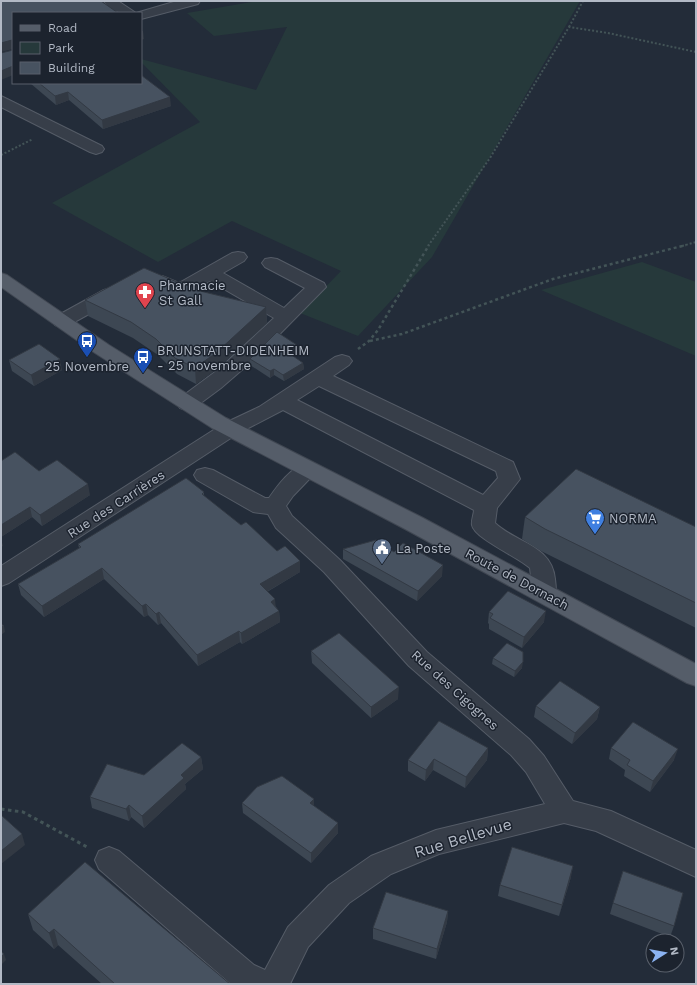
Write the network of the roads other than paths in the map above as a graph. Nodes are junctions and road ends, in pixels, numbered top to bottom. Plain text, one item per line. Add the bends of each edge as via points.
1 (111, 1) edge
2 (193, 1) edge
3 (127, 12) edge
4 (142, 15) edge
5 (1, 100) edge
6 (96, 149) dead end
7 (238, 257) dead end
8 (271, 263) dead end
9 (210, 274) junction
10 (147, 277) edge
11 (1, 279) edge
12 (129, 284) edge
13 (286, 317) junction
14 (62, 321) junction
15 (342, 361) road end
16 (318, 376) junction
17 (282, 401) junction
18 (187, 403) junction
19 (230, 429) junction
20 (307, 470) junction
21 (205, 475) dead end
22 (275, 506) junction
23 (486, 506) junction
24 (1, 577) edge
25 (545, 594) junction
26 (696, 676) edge
27 (564, 811) junction
28 (109, 860) road end
29 (696, 864) edge
30 (265, 984) edge
31 (274, 984) edge

1 - 3 street
2 - 4 street
5 - 6 street
7 - 9 street
8 - 13 street via 317,287
9 - 10 street via 179,290 152,276
9 - 13 street
11 - 14 main road, Route de Dornach
12 - 14 street
13 - 18 street via 241,362 205,392
14 - 18 main road, Route de Dornach
15 - 16 street, Rue des Carrières
16 - 17 street, Rue des Carrières
16 - 23 street via 505,467 509,479
17 - 19 street, Rue des Carrières via 266,412
17 - 23 street
18 - 19 main road, Route de Dornach
19 - 20 main road, Route de Dornach
19 - 24 street, Rue des Carrières
20 - 22 street via 285,491
20 - 25 main road, Route de Dornach
21 - 22 street via 261,506
22 - 27 street, Rue des Cigognes via 284,522 332,566 418,658 520,747 535,764
23 - 25 street via 483,525 490,534 536,558 542,569
25 - 26 main road, Route de Dornach
27 - 29 street via 601,820
27 - 31 street, Rue Bellevue via 436,842 381,865 339,894 298,937
28 - 30 street via 244,976

